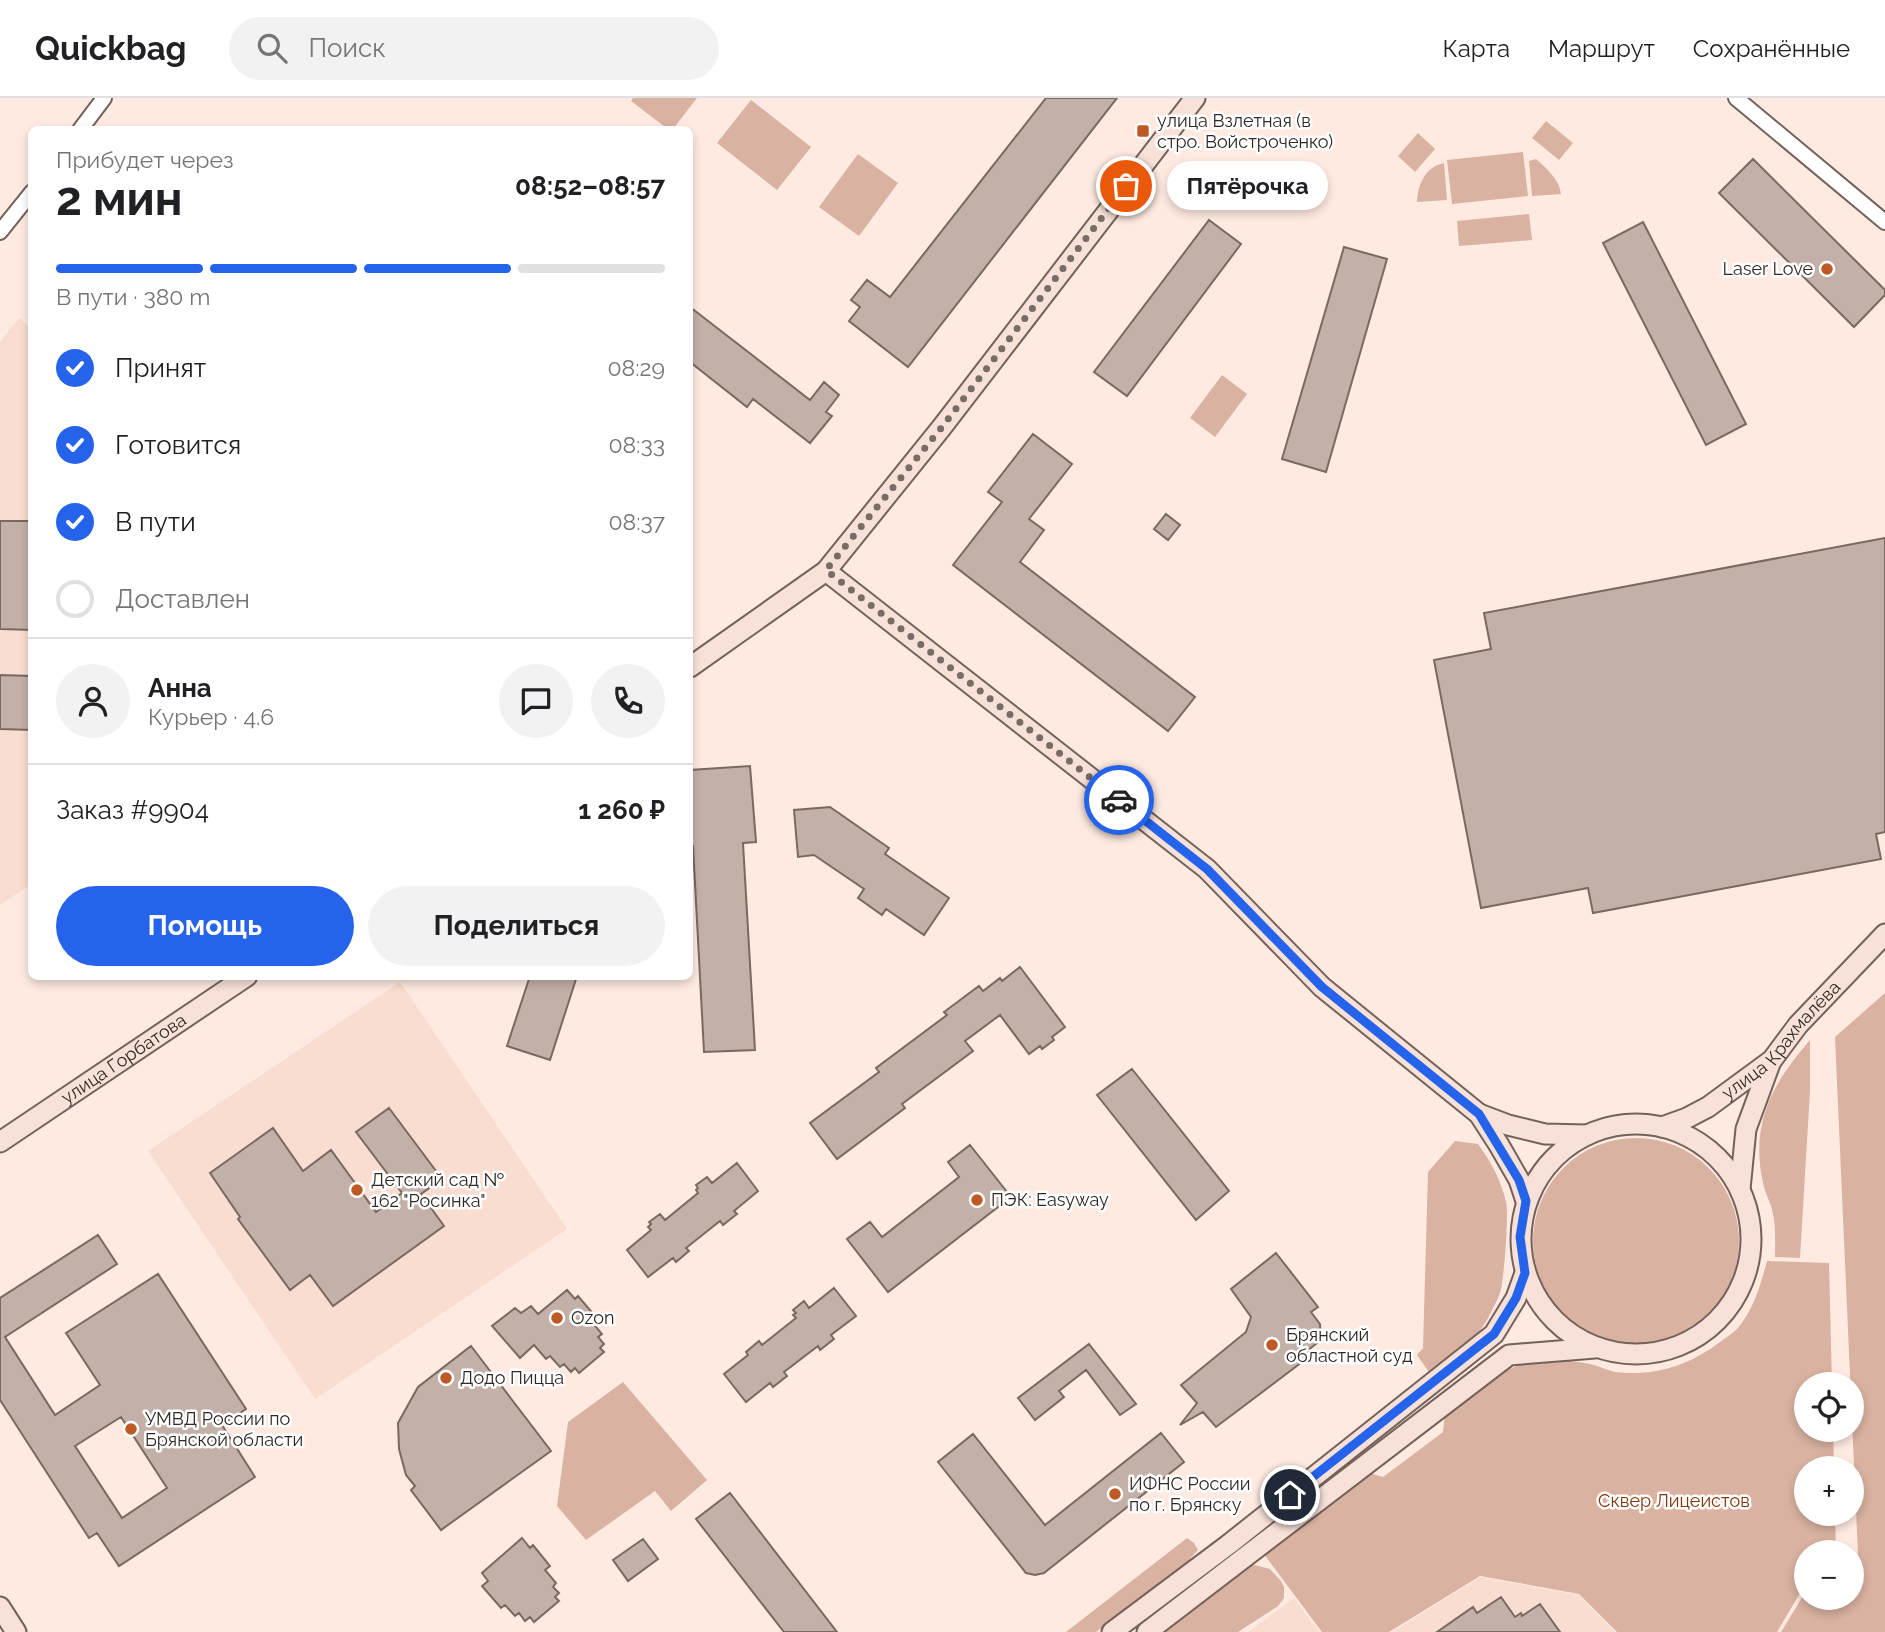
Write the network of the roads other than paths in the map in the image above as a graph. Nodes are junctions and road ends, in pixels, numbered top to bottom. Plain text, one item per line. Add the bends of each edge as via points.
1 (104, 98) edge
2 (1195, 98) edge
3 (1736, 98) edge
4 (83, 126) edge
5 (28, 197) edge
6 (1885, 222) edge
7 (0, 232) edge
8 (826, 570) junction
9 (693, 665) edge
10 (1885, 934) edge
11 (241, 980) edge
12 (1772, 1060) junction
13 (1479, 1114) junction
14 (1662, 1127) junction
15 (1586, 1135) junction
16 (0, 1142) edge
17 (1740, 1189) junction
18 (1526, 1201) junction
19 (1525, 1273) junction
20 (1596, 1348) junction
21 (0, 1607) edge
22 (16, 1632) edge
23 (1112, 1632) edge
24 (1147, 1632) edge

1 - 4 street
2 - 8 main road
3 - 6 street
5 - 7 street
8 - 9 main road
8 - 13 main road via 1207,869 1322,987
10 - 12 main road, улица Крахмалёва via 1798,1025
11 - 16 main road, улица Горбатова
12 - 14 main road, улица Крахмалёва via 1708,1107
12 - 17 main road via 1746,1129
13 - 15 main road via 1545,1134
13 - 18 main road via 1519,1180
14 - 15 main road, улица Крахмалёва via 1624,1124
14 - 17 main road, улица Крахмалёва via 1687,1135 1708,1149
15 - 18 main road, улица Крахмалёва via 1558,1153 1539,1175
17 - 20 main road, улица Крахмалёва via 1750,1220 1751,1247 1736,1298 1720,1319 1675,1348 1622,1354
18 - 19 main road, улица Крахмалёва via 1520,1237
19 - 20 main road, улица Крахмалёва via 1546,1312 1565,1331
19 - 23 main road via 1494,1334
20 - 24 main road, улица Крахмалёва via 1509,1355
21 - 22 main road

